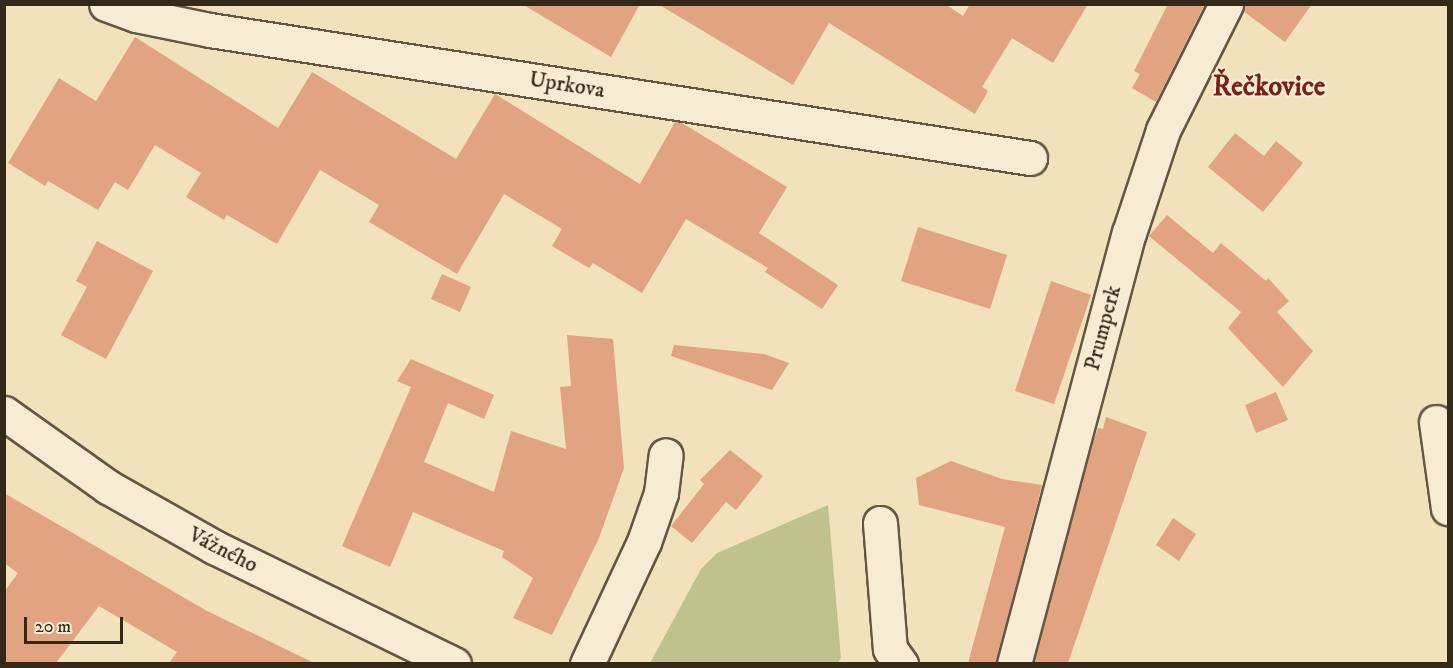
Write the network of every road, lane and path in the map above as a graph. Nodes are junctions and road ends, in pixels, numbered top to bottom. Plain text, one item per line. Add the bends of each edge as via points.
1 (106, 4) edge
2 (1226, 4) edge
3 (1030, 158) dead end
4 (4, 413) edge
5 (1436, 422) dead end
6 (666, 455) dead end
7 (1449, 508) edge
8 (880, 523) dead end
9 (454, 663) edge
10 (587, 663) edge
11 (901, 663) edge
12 (1014, 663) edge

1 - 3 street, Uprkova via 136,15 210,30
2 - 12 street, Prumperk via 1163,130 1132,222
4 - 9 street, Vážného via 108,487 214,547
5 - 7 street
6 - 10 street via 661,493 644,542
8 - 11 street via 890,649

